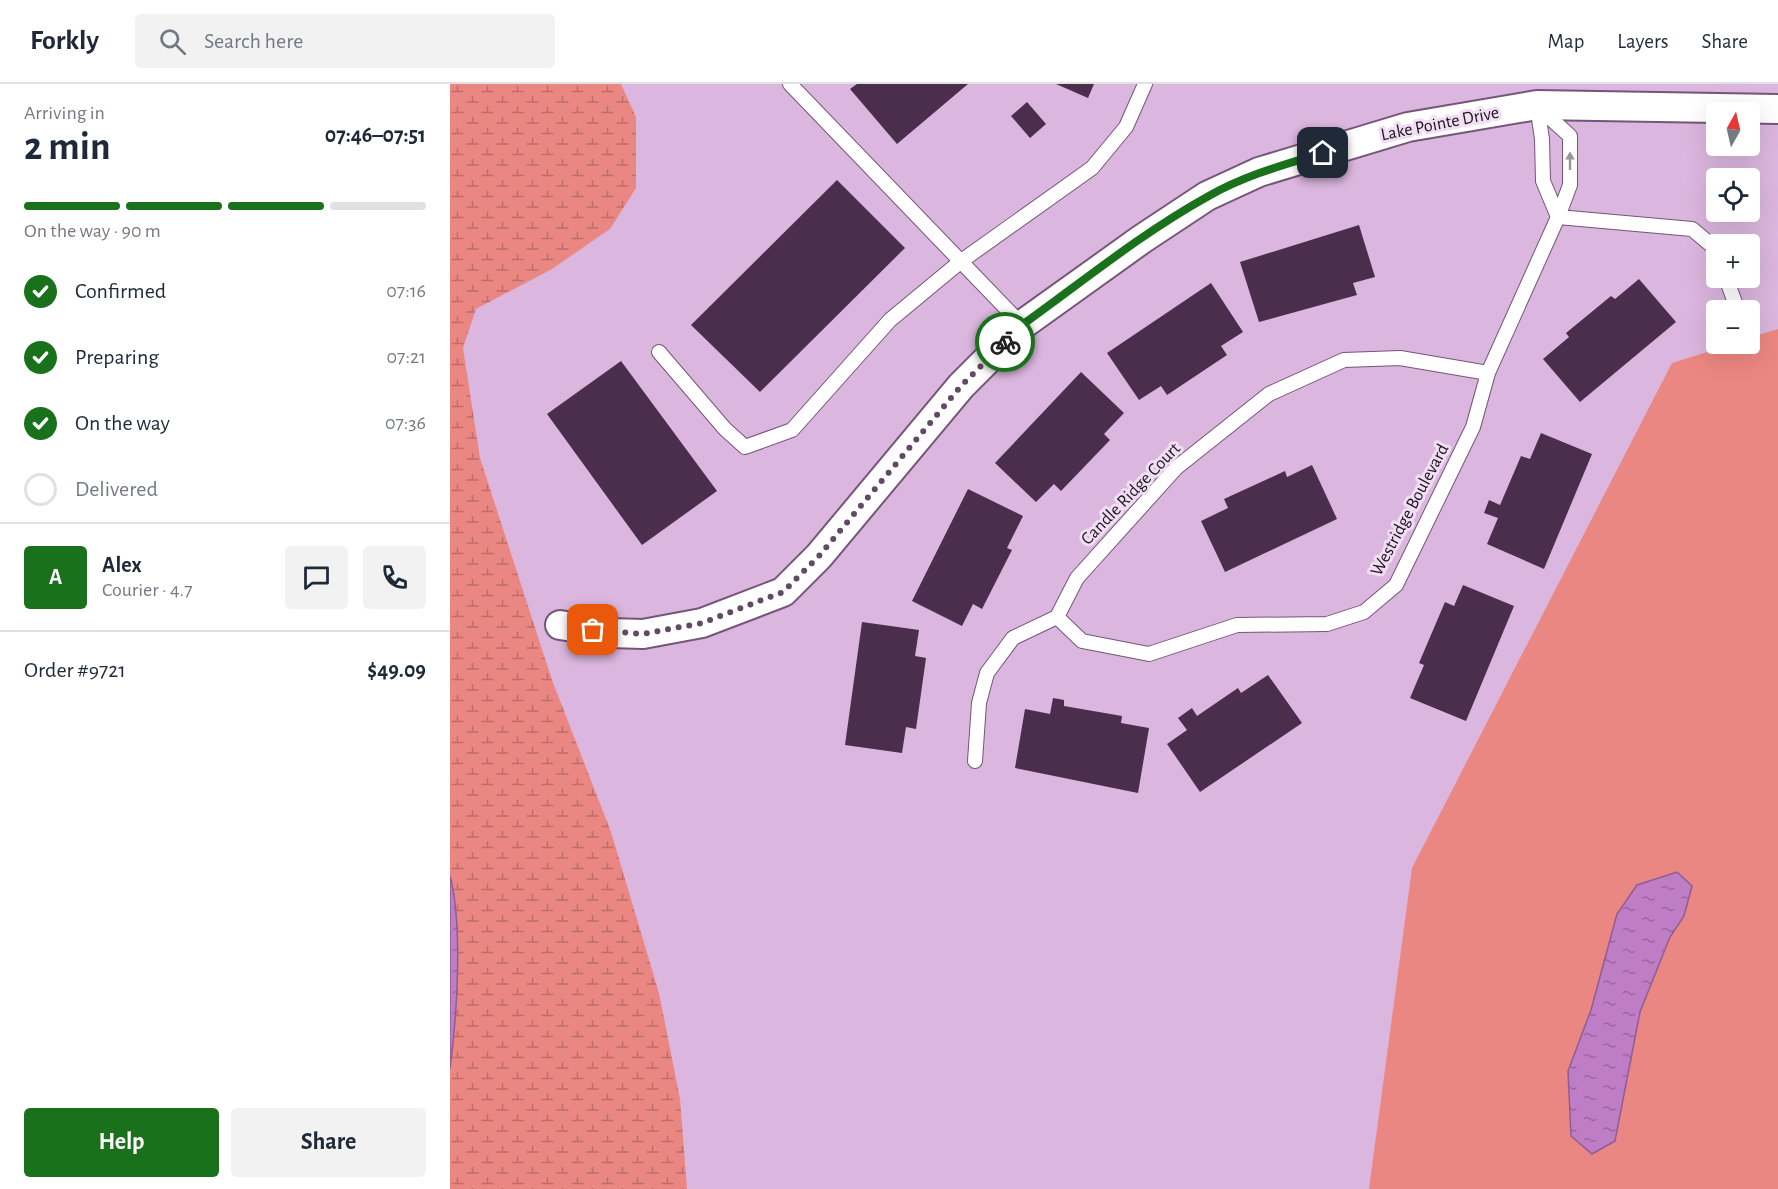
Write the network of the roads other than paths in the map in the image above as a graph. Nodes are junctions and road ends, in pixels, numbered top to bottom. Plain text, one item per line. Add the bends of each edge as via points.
1 (790, 84) edge
2 (1145, 84) edge
3 (1538, 95) edge
4 (1778, 109) edge
5 (1558, 217) junction
6 (1706, 241) edge
7 (960, 262) junction
8 (1022, 325) junction
9 (659, 352) dead end
10 (1488, 373) junction
11 (1058, 617) junction
12 (560, 625) dead end
13 (975, 761) dead end

1 - 7 lane
2 - 7 lane via 1126,127 1092,168
3 - 4 street, Lake Pointe Drive
3 - 5 lane via 1543,181
5 -> 3 lane, Westridge Boulevard via 1570,184 1570,136
3 - 8 street, Lake Pointe Drive via 1408,127 1259,172 1207,196
5 - 6 lane via 1692,229
5 - 10 lane, Westridge Boulevard
7 - 8 lane
7 - 9 lane via 890,320 792,430 745,447
8 - 12 street, Lake Pointe Drive via 961,386 819,556 783,592 702,623 643,634
10 - 11 lane, Candle Ridge Court via 1400,358 1344,360 1269,394 1176,468 1077,578
10 - 11 lane, Westridge Boulevard via 1473,427 1396,585 1364,612 1327,624 1237,625 1149,654 1082,641
11 - 13 lane via 1013,638 987,673 979,703

